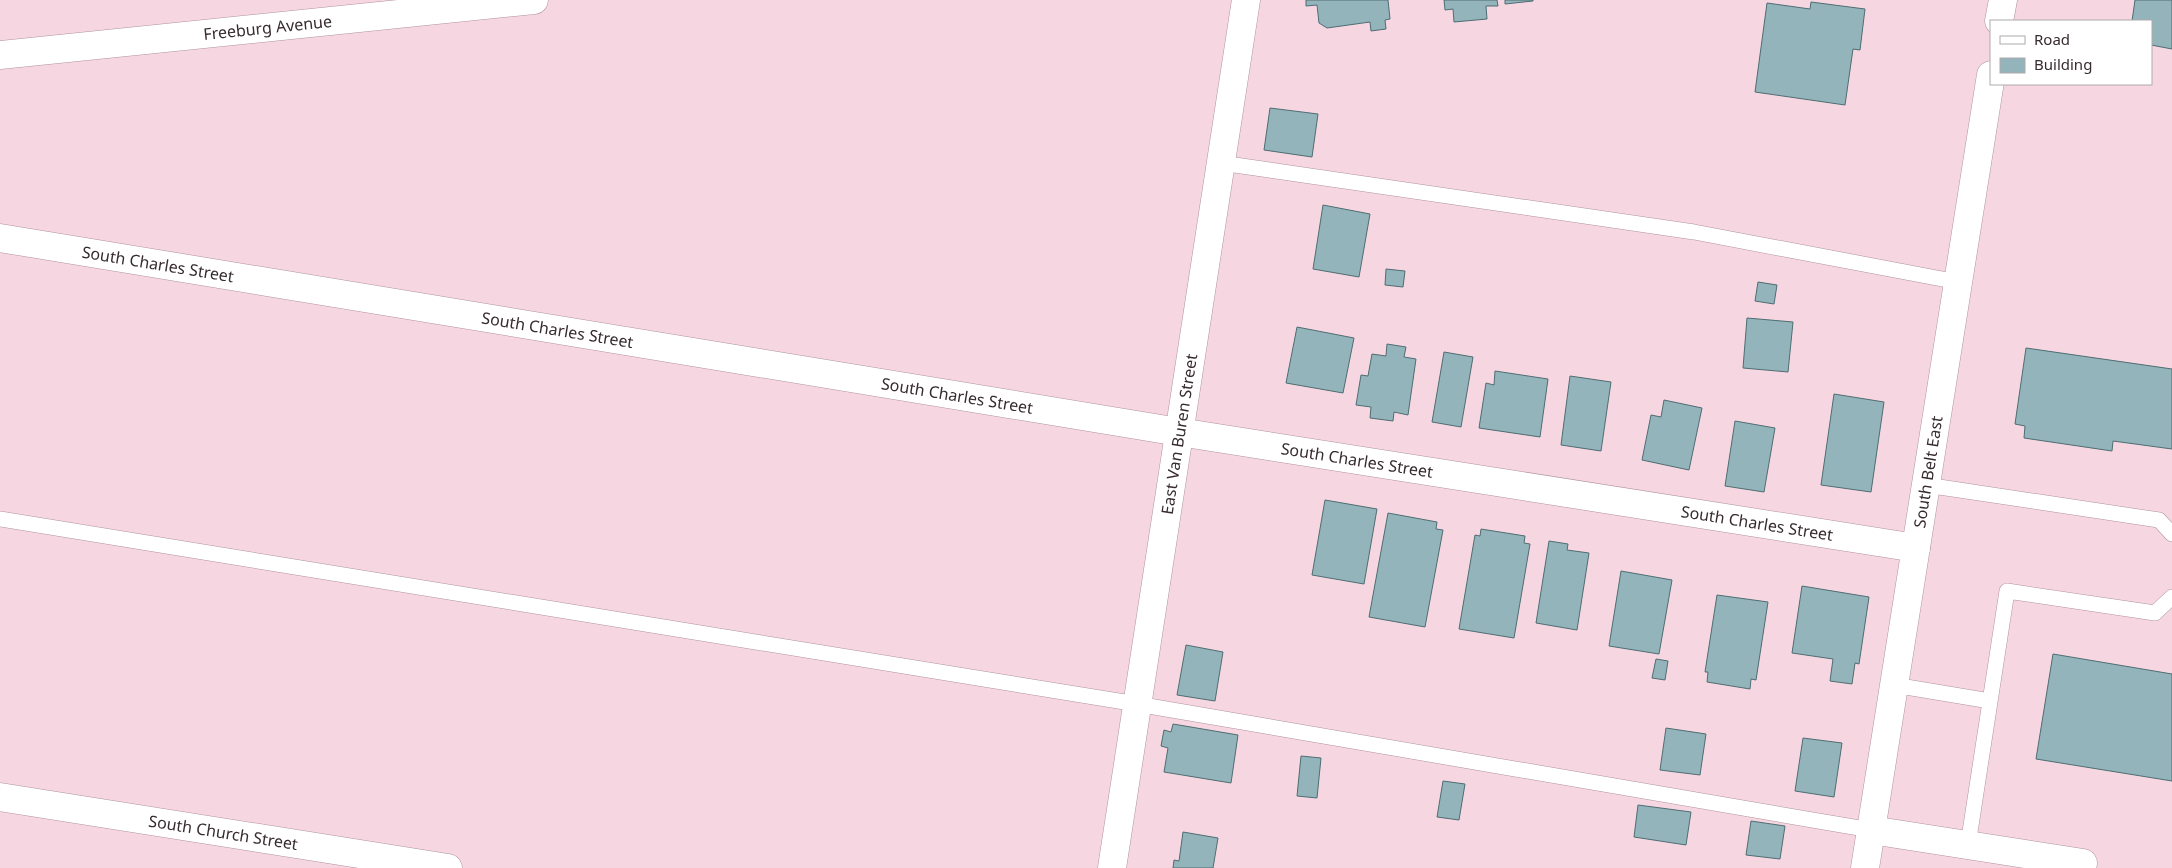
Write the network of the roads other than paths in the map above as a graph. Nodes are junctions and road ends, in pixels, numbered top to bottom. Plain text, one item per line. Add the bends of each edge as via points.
1 (534, 0) edge
2 (1246, 0) edge
3 (2003, 0) edge
4 (1999, 20) edge
5 (0, 55) edge
6 (1990, 81) edge
7 (1222, 163) junction
8 (0, 238) edge
9 (1958, 282) junction
10 (1179, 432) junction
11 (1926, 486) junction
12 (0, 520) edge
13 (2172, 534) edge
14 (1916, 548) junction
15 (2172, 597) edge
16 (1894, 685) junction
17 (1990, 701) junction
18 (1137, 704) junction
19 (0, 797) edge
20 (1871, 830) junction
21 (1968, 845) junction
22 (2083, 863) dead end
23 (448, 868) edge
24 (1112, 868) edge
25 (1865, 868) edge

1 - 5 street, Freeburg Avenue
2 - 7 street, East Van Buren Street
3 - 4 street
6 - 9 street, South Belt East
7 - 9 lane via 1694,232
7 - 10 street, East Van Buren Street
8 - 10 street, South Charles Street
9 - 11 street, South Belt East
10 - 14 street, South Charles Street
10 - 18 street, East Van Buren Street
11 - 13 lane via 2159,520
11 - 14 street, South Belt East
12 - 18 lane
14 - 16 street, South Belt East
15 - 17 lane via 2156,613 2007,591
16 - 17 lane
16 - 20 street, South Belt East
17 - 21 lane
18 - 20 lane
18 - 24 street, East Van Buren Street
19 - 23 street, South Church Street
20 - 21 street
20 - 25 street, South Belt East
21 - 22 street

